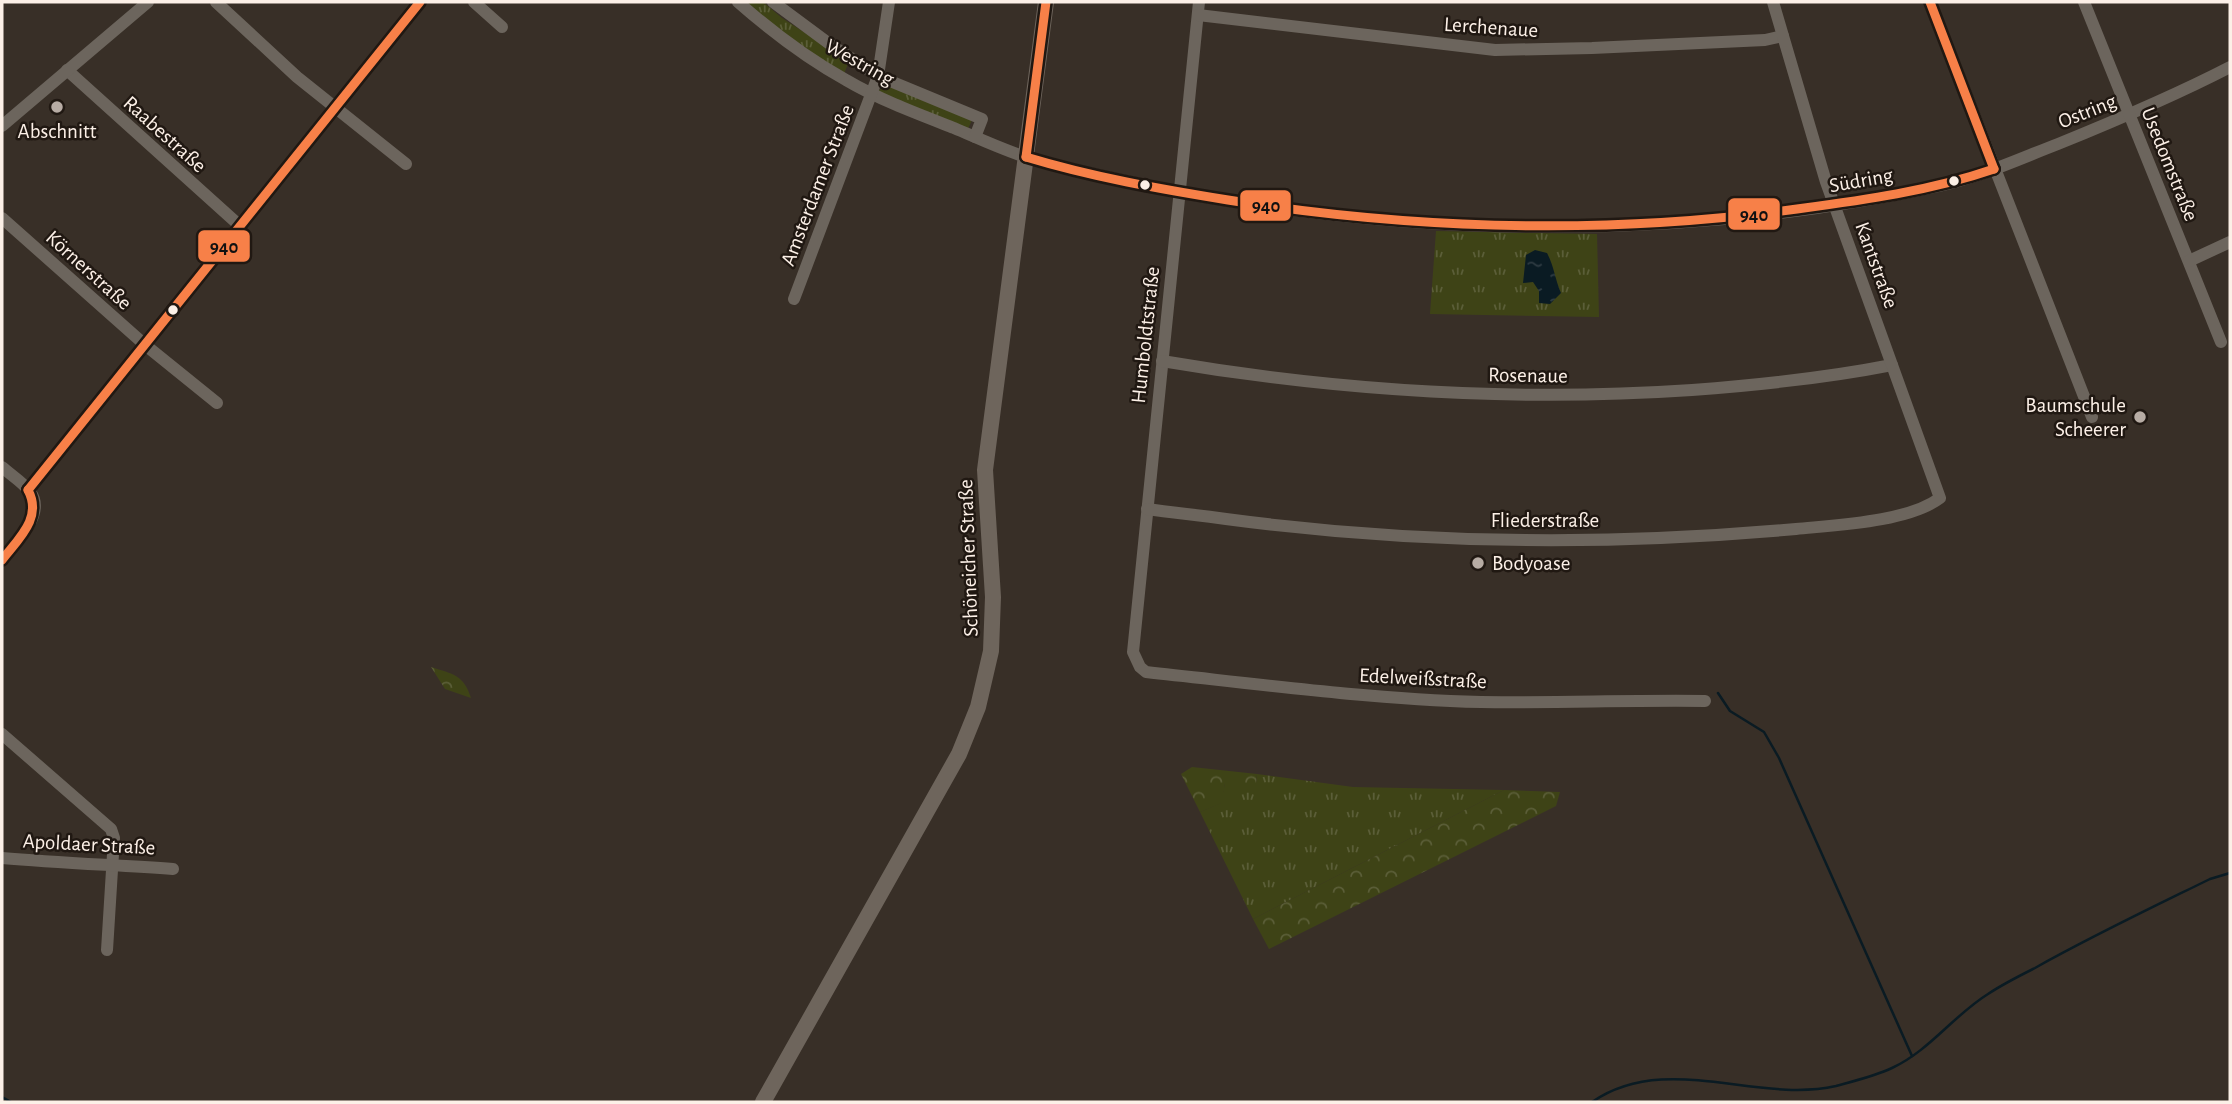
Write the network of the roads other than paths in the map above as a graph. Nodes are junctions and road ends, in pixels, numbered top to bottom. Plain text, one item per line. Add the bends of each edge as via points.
1 (148, 2) edge
2 (216, 2) edge
3 (420, 2) edge
4 (474, 2) edge
5 (738, 2) edge
6 (773, 2) edge
7 (889, 2) edge
8 (1046, 2) edge
9 (1773, 2) edge
10 (1930, 2) edge
11 (2084, 2) edge
12 (1198, 8) edge
13 (502, 27) dead end
14 (1783, 36) junction
15 (2230, 67) edge
16 (67, 70) junction
17 (878, 76) junction
18 (872, 93) junction
19 (334, 108) junction
20 (2130, 115) junction
21 (2, 126) edge
22 (975, 137) junction
23 (1026, 157) junction
24 (406, 164) dead end
25 (1994, 169) junction
26 (1178, 192) junction
27 (1834, 205) junction
28 (2, 218) edge
29 (239, 225) junction
30 (2230, 242) edge
31 (2189, 261) junction
32 (794, 299) dead end
33 (2221, 342) dead end
34 (144, 344) junction
35 (1162, 361) junction
36 (1892, 365) junction
37 (217, 403) dead end
38 (2092, 417) dead end
39 (2, 467) edge
40 (28, 489) junction
41 (1940, 498) joint
42 (1147, 509) junction
43 (2, 560) edge
44 (1142, 670) joint
45 (1705, 701) dead end
46 (2, 734) edge
47 (2, 858) edge
48 (112, 864) junction
49 (173, 869) dead end
50 (107, 950) dead end
51 (763, 1102) edge

1 - 16 street
2 - 19 street
3 - 19 street
4 - 13 street
5 - 18 street, Westring via 808,56
6 - 17 street, Westring
7 - 17 street, Amsterdamer Straße
8 - 23 main road, Schöneicher Straße
9 - 14 street, Kantstraße
10 - 25 street
11 - 20 street, Usedomstraße
12 - 14 street, Lerchenaue via 1495,50
12 - 26 street, Humboldtstraße
14 - 27 street, Kantstraße
15 - 20 street, Ostring
16 - 21 street
16 - 29 street, Raabestraße
17 - 18 street, Amsterdamer Straße
17 - 22 street, Westring via 982,119
18 - 22 street, Westring
18 - 32 street, Amsterdamer Straße
19 - 24 street
19 - 29 street
20 - 25 street, Ostring
20 - 31 street, Usedomstraße
22 - 23 street, Westring
23 - 26 street, Südring
23 - 51 main road, Schöneicher Straße via 985,470 993,620 985,681 959,754
25 - 27 street, Südring via 1943,185
25 - 38 street
26 - 27 street, Südring via 1316,214 1492,226 1707,220
26 - 35 street, Humboldtstraße
27 - 36 street, Kantstraße
28 - 34 street, Körnerstraße
29 - 34 street
30 - 31 street
31 - 33 street, Usedomstraße
34 - 37 street, Körnerstraße
34 - 40 street
35 - 36 street, Rosenaue via 1402,390 1554,395 1734,387
35 - 42 street, Humboldtstraße
36 - 41 street, Kantstraße
39 - 40 street
40 - 43 street via 35,512
41 - 42 street, Fliederstraße via 1916,510 1845,524 1739,534 1608,538 1472,539 1336,531
42 - 44 street, Humboldtstraße via 1133,652
44 - 45 street, Edelweißstraße via 1399,698
46 - 48 street via 111,829
47 - 48 street, Apoldaer Straße
48 - 49 street, Apoldaer Straße
48 - 50 street

